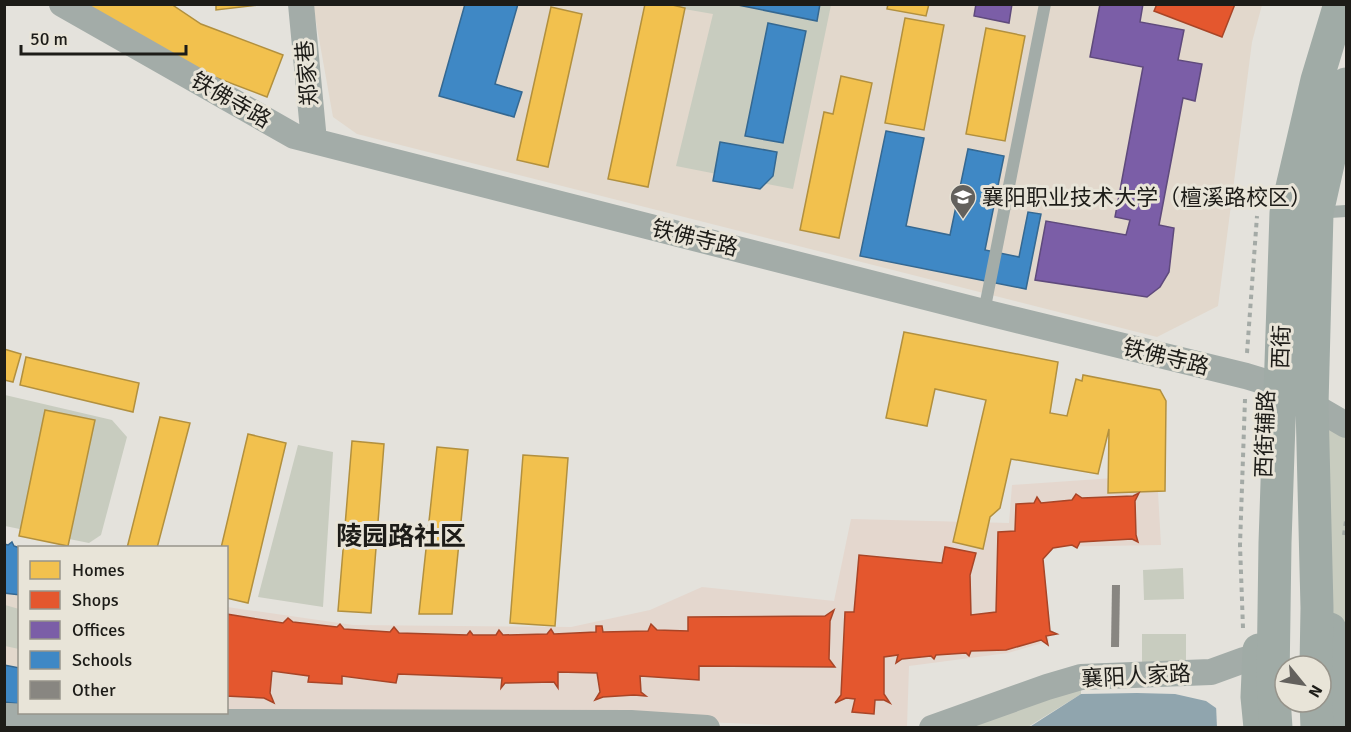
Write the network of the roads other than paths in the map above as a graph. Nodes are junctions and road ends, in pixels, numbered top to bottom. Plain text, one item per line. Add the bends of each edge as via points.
1 (62, 4) edge
2 (301, 4) edge
3 (1045, 4) edge
4 (1330, 4) edge
5 (1340, 4) edge
6 (1347, 84) edge
7 (1347, 134) edge
8 (314, 141) junction
9 (1338, 212) edge
10 (984, 312) junction
11 (1273, 385) junction
12 (1329, 414) edge
13 (1266, 654) junction
14 (1319, 654) edge
15 (1266, 712) edge
16 (4, 716) edge
17 (707, 728) edge
18 (932, 728) edge

1 - 8 street, 铁佛寺路 via 294,136
2 - 8 street, 郑家巷
3 - 10 lane
4 - 11 main road, 西街辅路 via 1274,215
5 - 11 main road, 西街 via 1317,80 1286,213
6 - 12 main road, 西街 via 1317,213
7 - 9 main road
8 - 10 street, 铁佛寺路
9 - 12 main road
10 - 11 street, 铁佛寺路
11 - 12 street, 铁佛寺路
11 - 13 main road, 西街
12 - 14 main road, 西街 via 1317,608
13 - 15 main road, 西街
13 - 18 street, 襄阳人家路 via 1211,672 1081,677
16 - 17 street via 222,722 631,723

